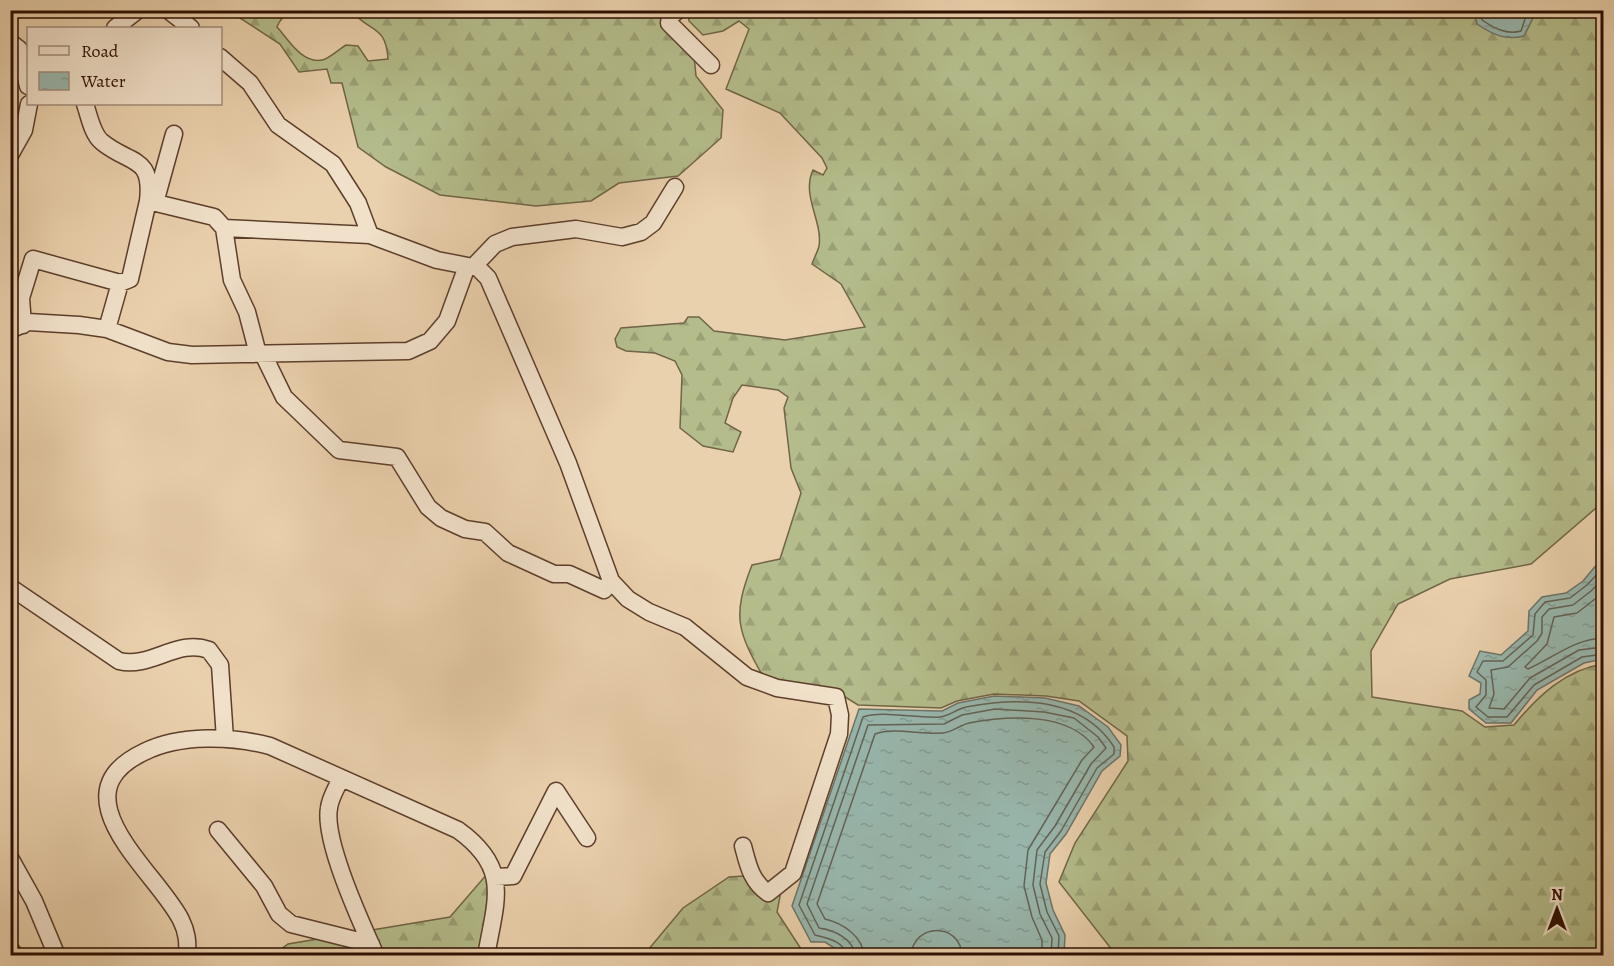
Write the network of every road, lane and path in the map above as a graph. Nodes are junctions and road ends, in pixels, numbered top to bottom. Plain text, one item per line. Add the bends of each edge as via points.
1 (138, 10) edge
2 (168, 10) edge
3 (678, 10) edge
4 (116, 27) edge
5 (190, 27) edge
6 (10, 42) edge
7 (222, 59) edge
8 (711, 65) dead end
9 (27, 82) edge
10 (29, 105) edge
11 (85, 105) edge
12 (174, 134) dead end
13 (10, 155) edge
14 (675, 187) dead end
15 (152, 202) junction
16 (224, 228) junction
17 (370, 235) junction
18 (470, 266) junction
19 (120, 283) junction
20 (17, 328) edge
21 (107, 329) junction
22 (260, 354) junction
23 (610, 581) junction
24 (10, 587) edge
25 (225, 739) junction
26 (341, 778) junction
27 (218, 830) dead end
28 (587, 838) dead end
29 (743, 846) dead end
30 (10, 858) edge
31 (495, 877) junction
32 (10, 949) edge
33 (373, 950) edge
34 (16, 956) edge
35 (57, 956) edge
36 (187, 956) edge
37 (486, 956) edge

1 - 4 street
2 - 5 street
3 - 8 street via 669,23
6 - 9 street via 19,49
7 - 17 street via 250,83 278,125 333,164 358,203
10 - 13 street via 24,130
11 - 15 street via 101,141 143,165
12 - 15 street
14 - 18 street via 653,223 641,232 622,237 576,229 512,237 495,244
15 - 16 street via 214,217
15 - 19 street via 130,279
16 - 17 street
16 - 22 street via 232,280
17 - 18 street via 436,260
18 - 22 street via 447,321 430,341 408,351
18 - 23 street via 488,278 568,463
19 - 20 street via 33,259
19 - 21 street
20 - 21 street via 39,323
21 - 22 street via 168,352
22 - 23 street via 284,397 339,450 397,457 428,507 441,518 465,529 485,532 508,554 554,574 569,574 604,590
23 - 29 street via 635,603 686,627 747,677 777,688 836,697 839,734 793,873 768,892 758,886 751,874
24 - 25 street via 119,661 145,661 185,646 209,650 220,665
25 - 26 street via 270,746
25 - 36 street via 171,743 147,750 117,771 110,788 110,820 121,841 182,921 188,939
26 - 31 street via 458,830 489,858
26 - 33 street via 328,809 330,826 341,869
27 - 33 street via 264,886 279,914 291,924
28 - 31 street via 556,791 513,876
30 - 35 street
31 - 37 street
32 - 34 street

